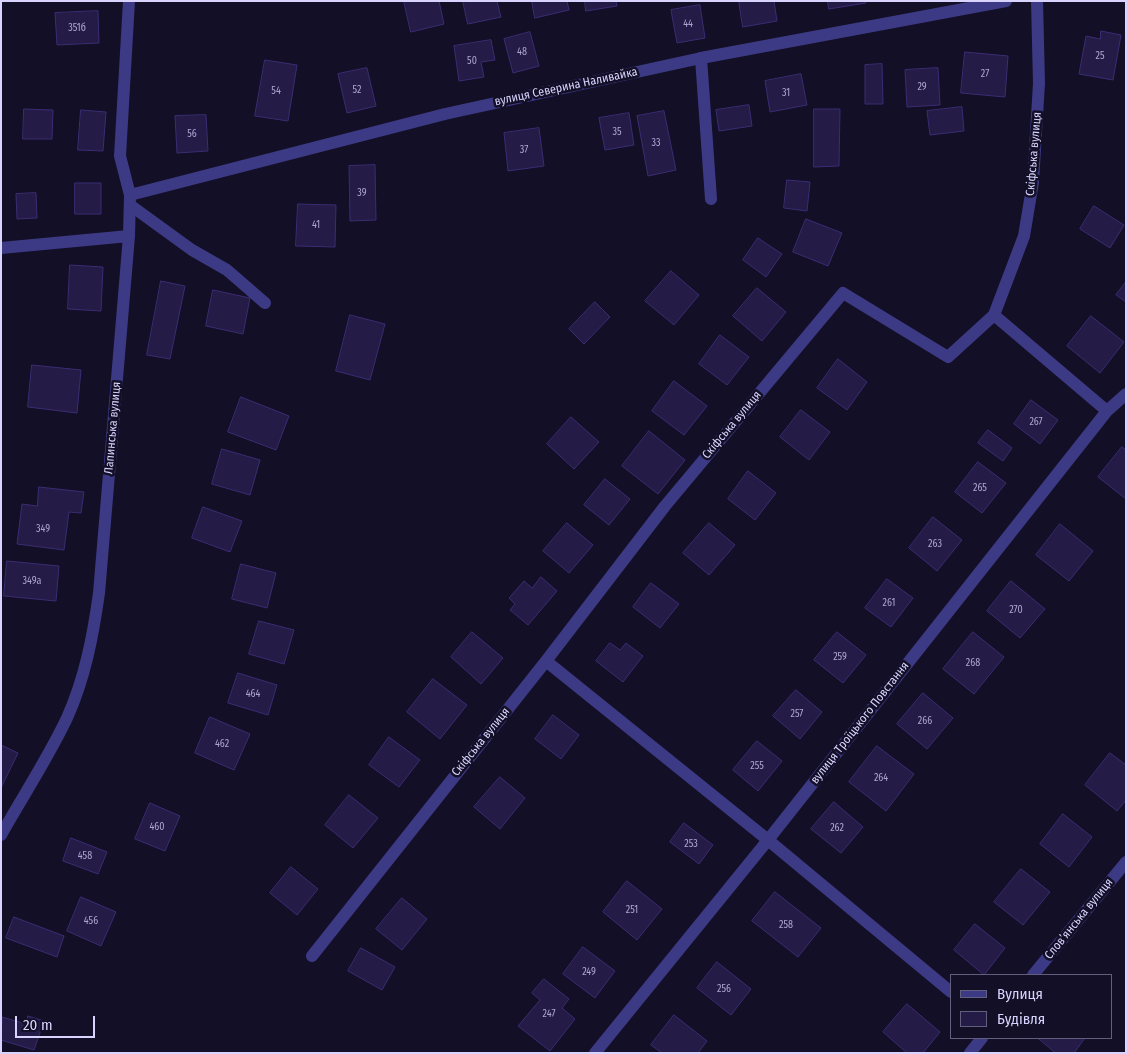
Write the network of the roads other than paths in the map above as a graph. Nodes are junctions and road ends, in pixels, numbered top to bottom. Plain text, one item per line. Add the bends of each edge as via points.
1 (129, 1) edge
2 (1006, 1) edge
3 (1037, 1) edge
4 (701, 58) junction
5 (711, 199) dead end
6 (130, 200) junction
7 (129, 236) junction
8 (1, 248) edge
9 (265, 303) dead end
10 (994, 315) junction
11 (1126, 394) edge
12 (1106, 411) junction
13 (546, 661) junction
14 (1, 835) edge
15 (768, 840) junction
16 (1126, 862) edge
17 (312, 956) dead end
18 (1034, 974) edge
19 (950, 991) edge
20 (981, 1039) edge
21 (595, 1053) edge
22 (970, 1053) edge

1 - 6 street, Лапинська вулиця via 120,156
2 - 4 street, вулиця Северина Наливайка
3 - 10 street, Скіфська вулиця via 1039,83 1033,182 1024,236
4 - 5 street
4 - 6 street, вулиця Северина Наливайка via 445,114
6 - 7 street, Лапинська вулиця
6 - 9 street via 192,250 227,270
7 - 8 street
7 - 14 street, Лапинська вулиця via 93,639 67,718
10 - 12 street
10 - 13 street, Скіфська вулиця via 948,357 843,293 665,506
11 - 12 street, вулиця Троїцького Повстання
12 - 15 street, вулиця Троїцького Повстання
13 - 15 street
13 - 17 street, Скіфська вулиця
15 - 19 street
15 - 21 street, вулиця Троїцького Повстання
16 - 18 street, Словʼянська вулиця
20 - 22 street

